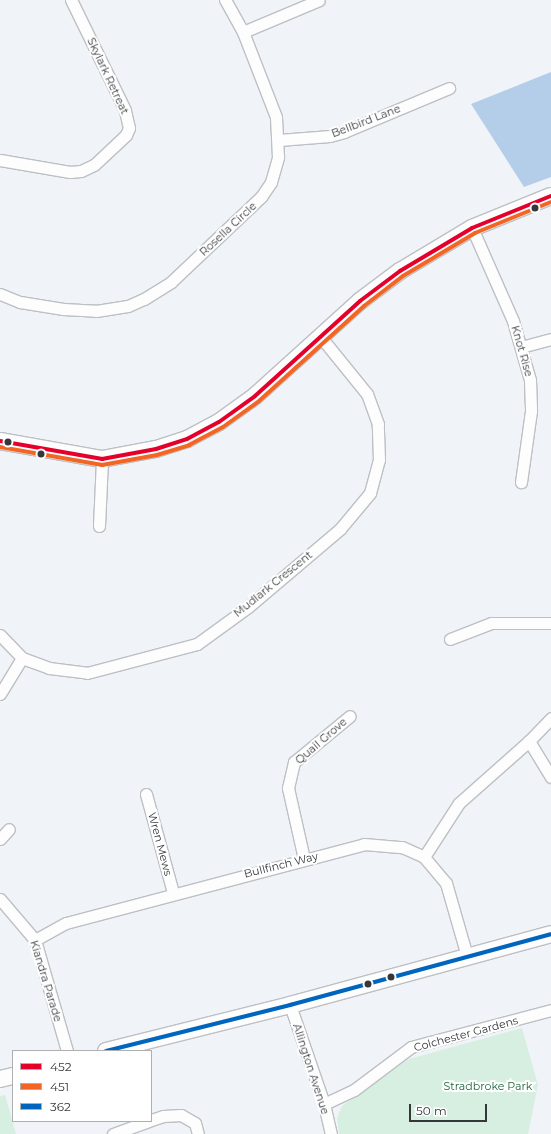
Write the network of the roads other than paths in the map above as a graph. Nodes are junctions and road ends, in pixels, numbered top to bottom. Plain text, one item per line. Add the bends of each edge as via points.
1 (71, 0) edge
2 (225, 0) edge
3 (318, 0) edge
4 (243, 32) junction
5 (450, 88) dead end
6 (279, 140) junction
7 (0, 160) edge
8 (551, 196) edge
9 (472, 228) junction
10 (0, 294) edge
11 (320, 336) junction
12 (551, 338) edge
13 (521, 347) junction
14 (0, 441) edge
15 (102, 459) junction
16 (521, 482) dead end
17 (99, 526) dead end
18 (551, 623) edge
19 (0, 635) edge
20 (450, 639) dead end
21 (22, 658) junction
22 (0, 694) edge
23 (350, 716) dead end
24 (551, 718) edge
25 (529, 741) junction
26 (551, 777) edge
27 (146, 794) dead end
28 (9, 829) dead end
29 (0, 839) edge
30 (424, 857) junction
31 (304, 859) junction
32 (173, 893) junction
33 (0, 899) edge
34 (551, 934) edge
35 (35, 940) junction
36 (467, 956) junction
37 (290, 1005) junction
38 (551, 1010) edge
39 (67, 1050) edge
40 (110, 1050) edge
41 (12, 1076) edge
42 (0, 1079) edge
43 (324, 1104) junction
44 (152, 1120) edge
45 (145, 1122) edge
46 (113, 1134) edge
47 (198, 1134) edge
48 (331, 1134) edge

1 - 7 street, Skylark Retreat via 125,110 129,128 126,135 94,165 81,171 70,172
2 - 4 street, Rosella Circle
3 - 4 street
4 - 6 street, Rosella Circle via 276,117
5 - 6 street, Bellbird Lane via 344,132 330,136
6 - 10 street, Rosella Circle via 276,171 261,198 171,282 144,299 128,306 96,311 44,306
8 - 9 street
9 - 11 street via 400,271
9 - 13 street, Knot Rise via 498,284
11 - 15 street via 255,396 219,422 187,439 156,449
11 - 21 street, Mudlark Crescent via 367,394 378,424 380,460 370,493 340,530 248,607 197,644 87,674 49,668
12 - 13 street
13 - 16 street, Knot Rise via 530,380 531,411
14 - 15 street
15 - 17 street
18 - 20 street via 491,623
19 - 21 street, Mudlark Crescent
21 - 22 street
23 - 31 street, Quail Grove via 294,762 288,788
24 - 25 street
25 - 26 street
25 - 30 street via 459,803
27 - 32 street, Wren Mews
28 - 29 street
30 - 31 street, Bullfinch Way via 402,847 364,844
30 - 36 street, Bullfinch Way via 446,883
31 - 32 street, Bullfinch Way
32 - 35 street, Bullfinch Way via 66,923
33 - 35 street, Kiandra Parade via 9,906
34 - 36 street
35 - 39 street, Kiandra Parade
36 - 37 street
37 - 40 street
37 - 43 street, Allington Avenue
38 - 43 street, Colchester Gardens via 412,1048 354,1090
41 - 42 street
43 - 48 street, Allington Avenue
44 - 47 street via 182,1115 195,1123
45 - 46 street

